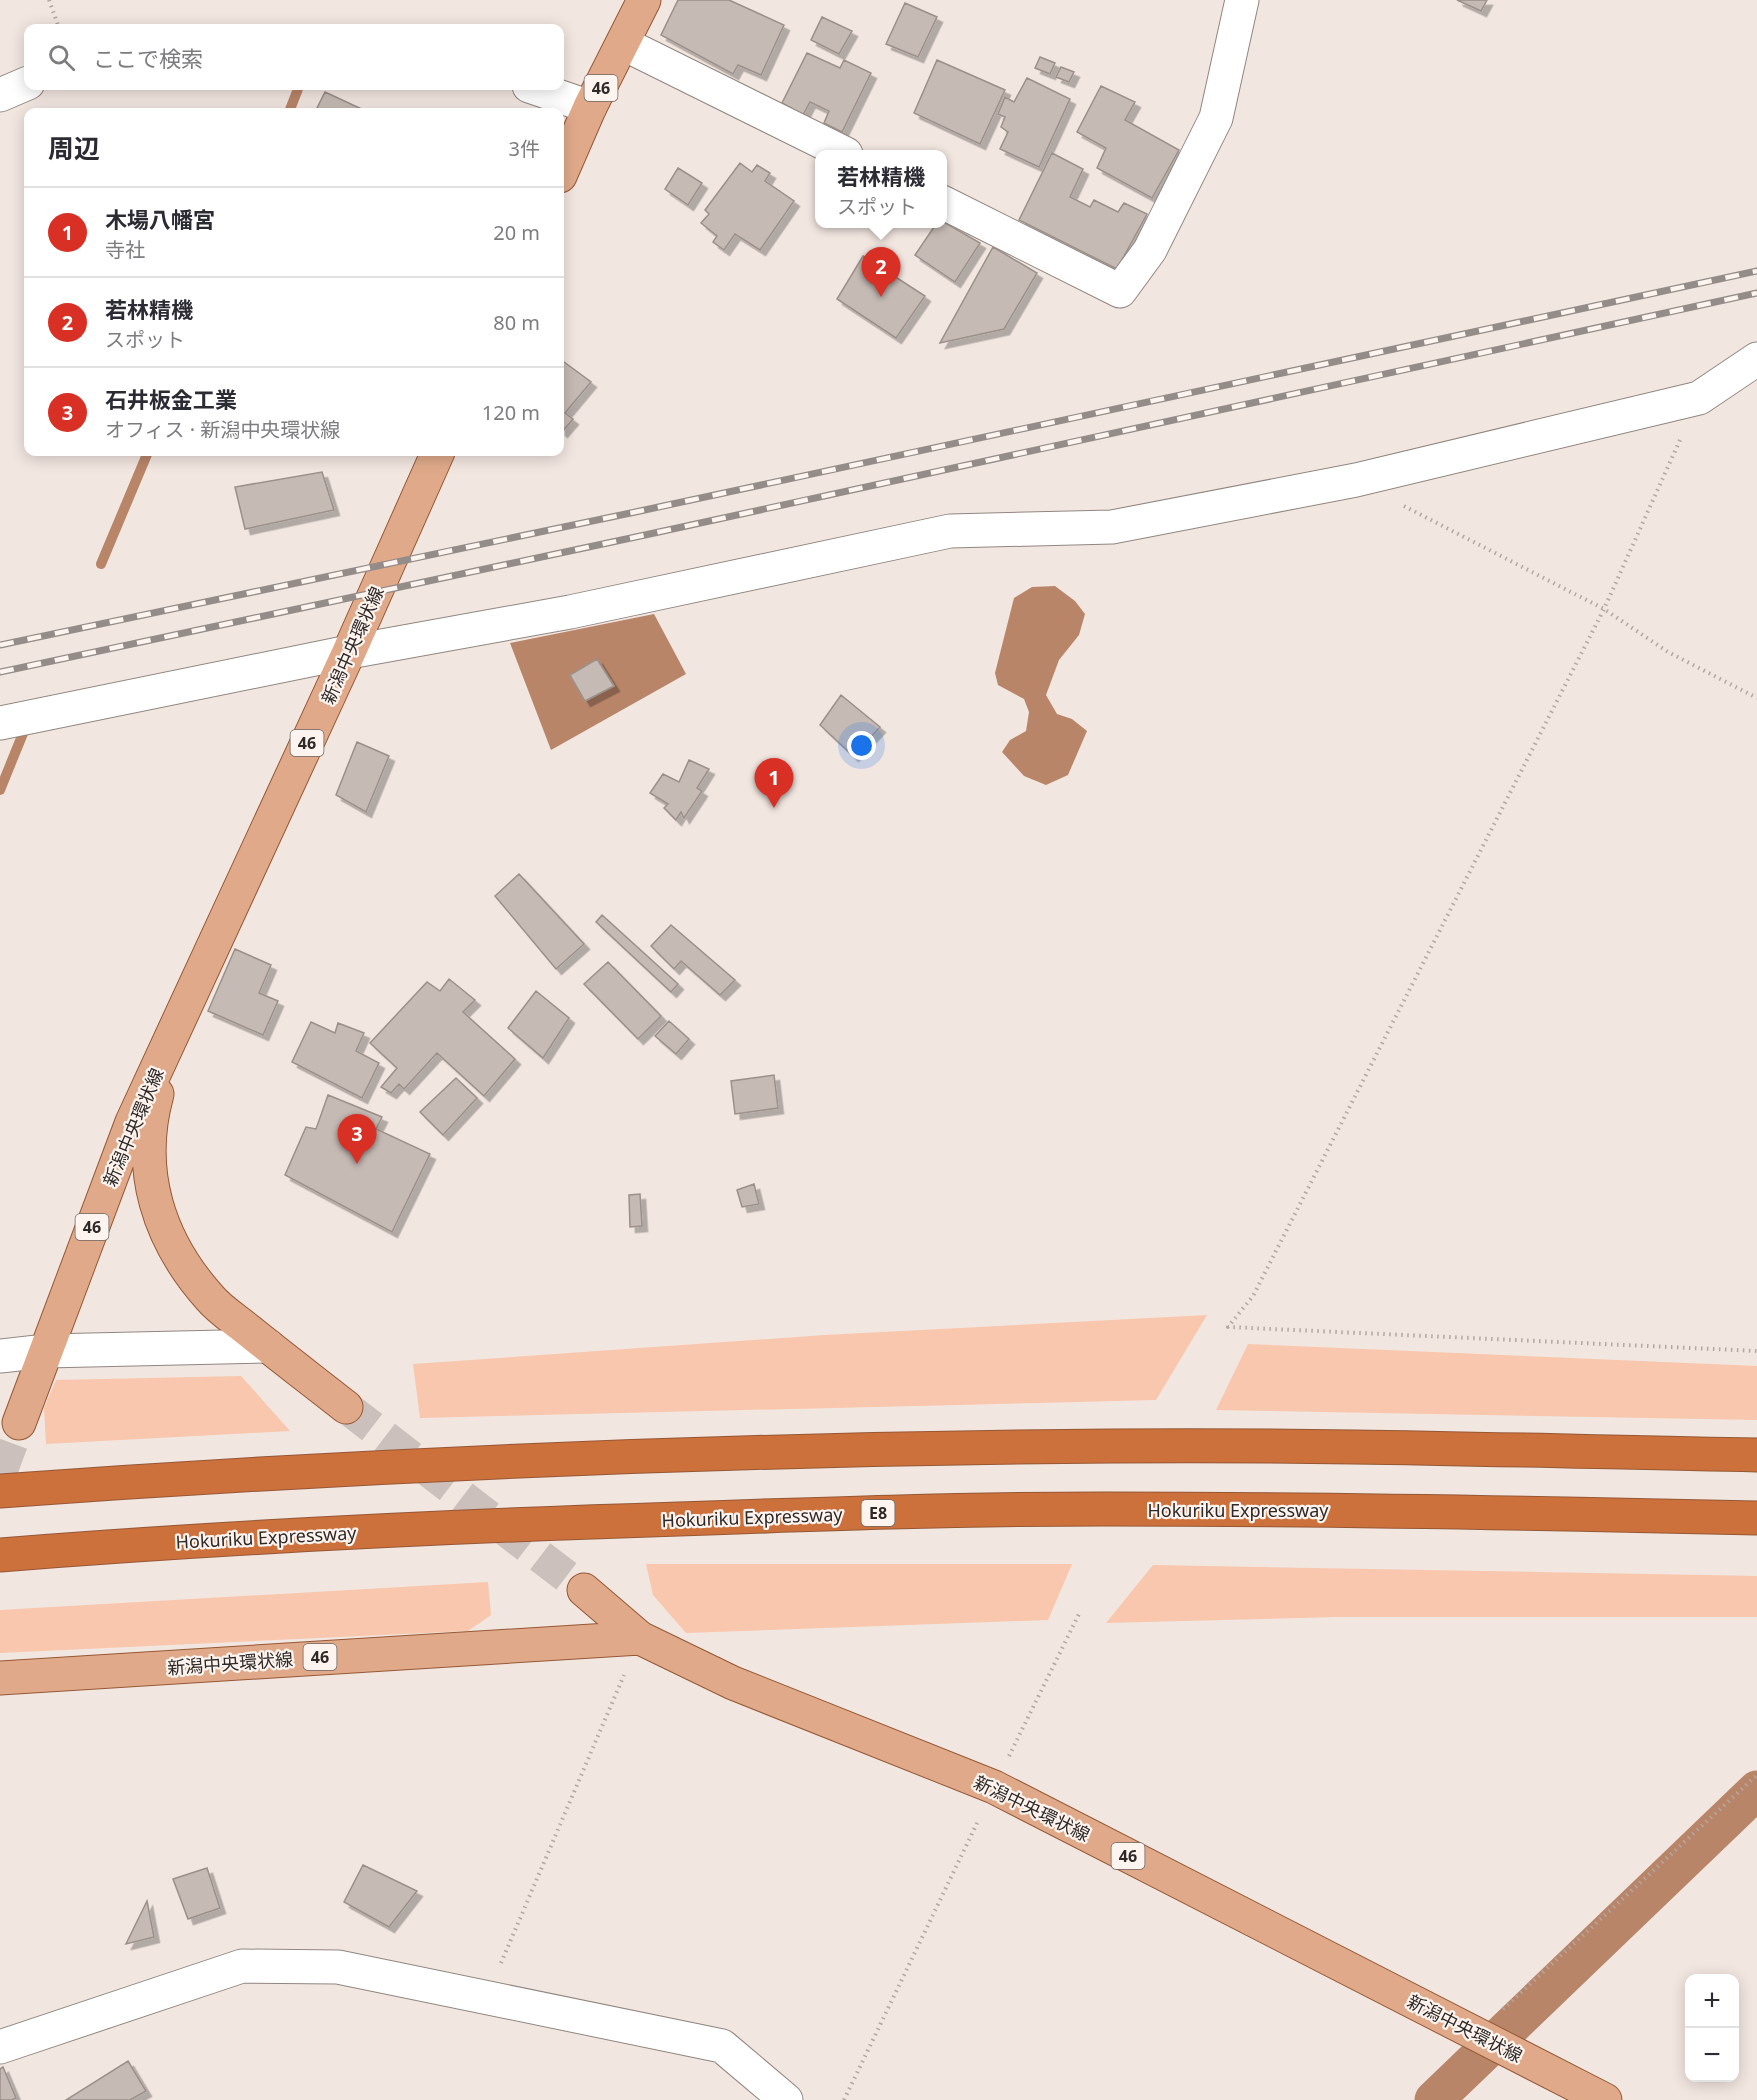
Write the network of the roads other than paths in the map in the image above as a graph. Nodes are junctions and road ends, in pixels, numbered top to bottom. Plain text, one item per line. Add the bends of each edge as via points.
1 (644, 0) edge
2 (1242, 0) edge
3 (624, 44) junction
4 (24, 84) edge
5 (541, 90) edge
6 (0, 95) edge
7 (590, 106) junction
8 (838, 150) edge
9 (564, 167) edge
10 (947, 204) edge
11 (1757, 359) edge
12 (436, 456) edge
13 (350, 652) junction
14 (0, 723) edge
15 (173, 1034) junction
16 (268, 1346) junction
17 (46, 1351) junction
18 (0, 1356) edge
19 (346, 1407) tunnel mouth
20 (19, 1423) tunnel mouth
21 (1757, 1455) edge
22 (0, 1491) edge
23 (1757, 1518) edge
24 (0, 1555) edge
25 (584, 1590) tunnel mouth
26 (639, 1638) junction
27 (0, 1678) edge
28 (0, 2047) edge
29 (786, 2100) edge
30 (1605, 2100) edge

1 - 3 main road, 46
2 - 10 street via 1216,118 1150,249 1120,291
3 - 7 main road, 46
3 - 8 street
4 - 6 street
5 - 7 street
7 - 9 main road, 46
11 - 13 street via 1699,398 1356,480 1113,527 950,531 570,612
12 - 13 main road, 新潟中央環状線 / 46
13 - 14 street
13 - 15 main road, 新潟中央環状線 / 46
15 - 16 main road, 新潟中央環状線 / 46 via 152,1114 149,1171 159,1219 180,1260 211,1299
15 - 17 main road, 新潟中央環状線 / 46 via 132,1122
16 - 17 street
16 - 19 main road, 新潟中央環状線 / 46
17 - 18 street
17 - 20 main road, 新潟中央環状線 / 46
21 - 22 highway via 1114,1446 794,1452 483,1463
23 - 24 highway, Hokuriku Expressway / E8 via 1110,1509 799,1515 479,1526 148,1543
25 - 26 main road, 新潟中央環状線 / 46
26 - 27 main road, 新潟中央環状線 / 46
26 - 30 main road, 新潟中央環状線 / 46 via 733,1683 994,1787
28 - 29 street via 242,1966 338,1966 722,2046

